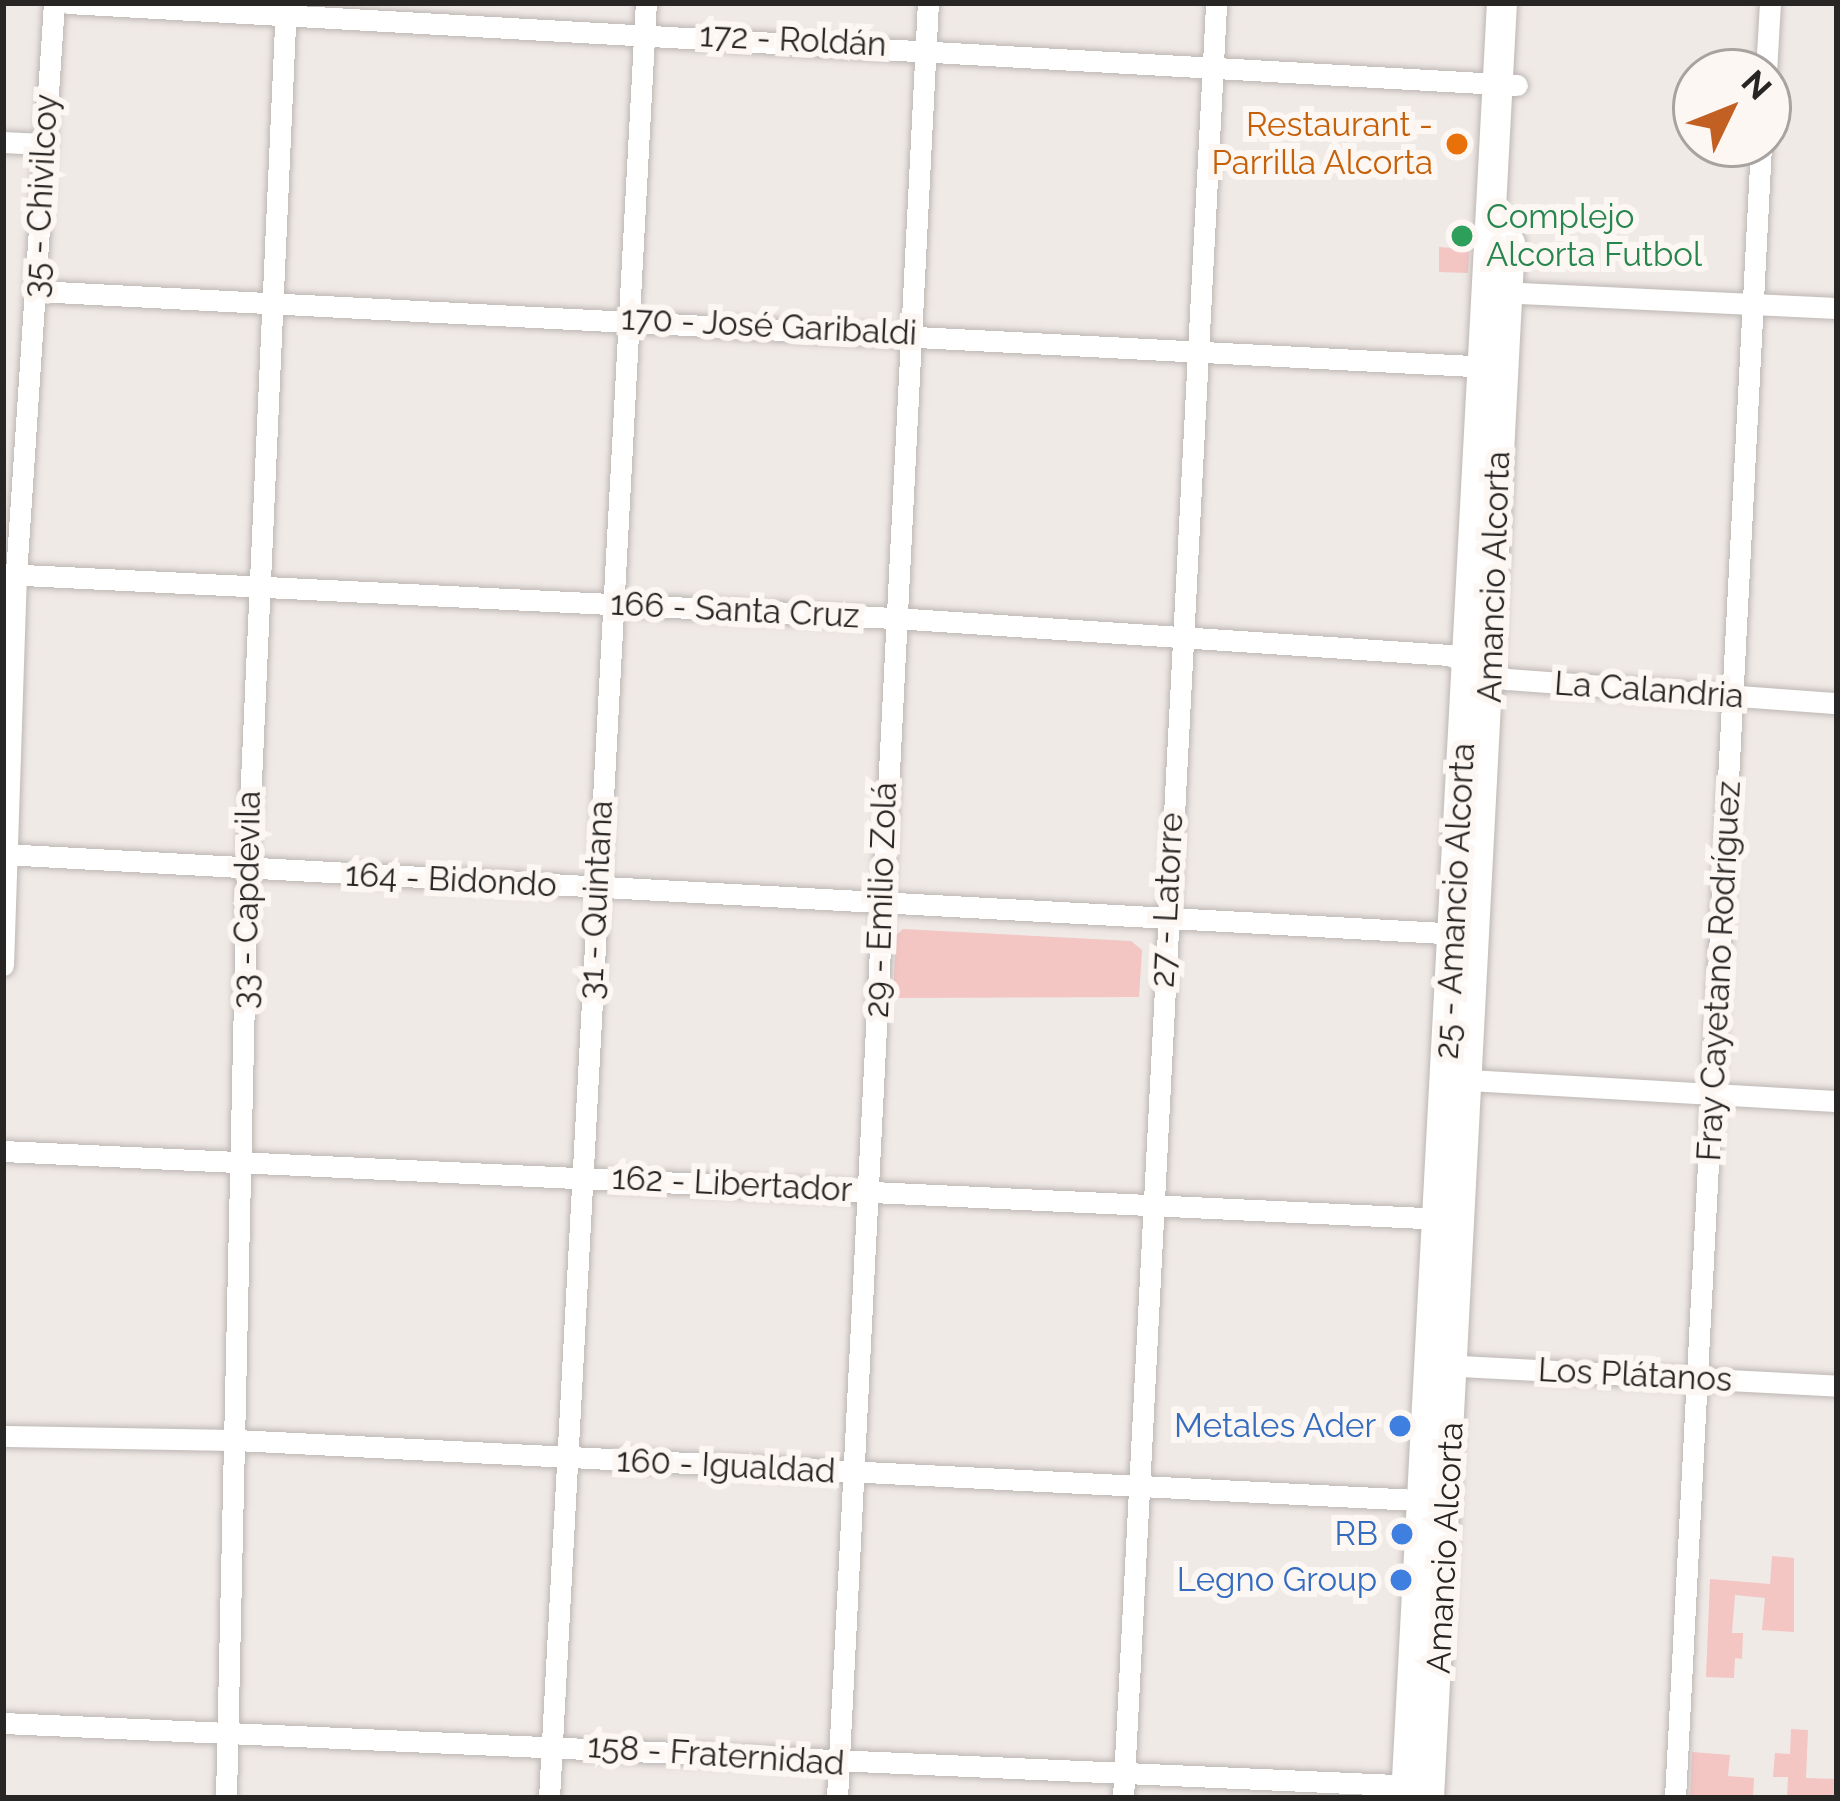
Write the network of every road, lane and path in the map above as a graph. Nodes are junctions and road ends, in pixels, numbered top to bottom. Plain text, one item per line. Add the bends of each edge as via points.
1 (54, 3) edge
2 (68, 3) edge
3 (646, 3) edge
4 (928, 3) edge
5 (1216, 3) edge
6 (1502, 3) edge
7 (1520, 3) edge
8 (1770, 3) edge
9 (285, 10) edge
10 (644, 34) junction
11 (924, 46) junction
12 (1767, 48) edge
13 (1212, 63) junction
14 (1508, 84) junction
15 (3, 142) edge
16 (42, 144) junction
17 (1759, 168) edge
18 (36, 291) junction
19 (1497, 292) junction
20 (1751, 303) junction
21 (269, 305) junction
22 (1837, 308) edge
23 (624, 319) junction
24 (909, 332) junction
25 (1200, 349) junction
26 (1492, 368) junction
27 (9, 575) edge
28 (256, 585) junction
29 (610, 604) junction
30 (894, 618) junction
31 (1180, 636) junction
32 (1478, 666) junction
33 (1733, 697) junction
34 (1837, 703) edge
35 (6, 854) edge
36 (247, 869) junction
37 (598, 887) junction
38 (880, 900) junction
39 (1166, 920) junction
40 (1464, 934) junction
41 (3, 965) edge
42 (1457, 1079) junction
43 (1712, 1094) junction
44 (1837, 1101) edge
45 (3, 1150) edge
46 (242, 1159) junction
47 (579, 1176) junction
48 (869, 1191) junction
49 (1152, 1204) junction
50 (1451, 1219) junction
51 (1444, 1365) junction
52 (1698, 1378) junction
53 (1837, 1387) edge
54 (3, 1436) edge
55 (236, 1440) junction
56 (569, 1458) junction
57 (852, 1473) junction
58 (1140, 1486) junction
59 (1438, 1502) junction
60 (3, 1723) edge
61 (228, 1729) junction
62 (552, 1743) junction
63 (839, 1764) junction
64 (1123, 1787) edge
65 (1418, 1792) edge
66 (226, 1798) edge
67 (549, 1798) edge
68 (837, 1798) edge
69 (1675, 1798) edge

1 - 16 street, 35 - Chivilcoy
2 - 9 street, 172 - Roldán
3 - 10 street, 31 - Quintana
4 - 11 street, 29 - Emilio Zolá
5 - 13 street, 27 - Latorre
6 - 14 main road
7 - 14 main road
8 - 12 street
9 - 10 street, 172 - Roldán
9 - 21 street, 33 - Capdevila
10 - 11 street, 172 - Roldán
10 - 23 street, 31 - Quintana
11 - 13 street, 172 - Roldán
11 - 24 street, 29 - Emilio Zolá
13 - 14 street, 172 - Roldán
13 - 25 street, 27 - Latorre
14 - 19 main road
15 - 16 street
16 - 18 street, 35 - Chivilcoy
17 - 20 street, Fray Cayetano Rodríguez
18 - 21 street, 170 - José Garibaldi
18 - 27 street, 35 - Chivilcoy
19 - 20 street
19 - 26 main road
20 - 22 street
20 - 33 street, Fray Cayetano Rodríguez
21 - 23 street, 170 - José Garibaldi
21 - 28 street, 33 - Capdevila
23 - 24 street, 170 - José Garibaldi
23 - 29 street, 31 - Quintana
24 - 25 street, 170 - José Garibaldi
24 - 30 street, 29 - Emilio Zolá
25 - 26 street, 170 - José Garibaldi
25 - 31 street, 27 - Latorre
26 - 32 main road, Amancio Alcorta
27 - 28 street, 166 - Santa Cruz
27 - 35 street, 35 - Chivilcoy
28 - 29 street, 166 - Santa Cruz
28 - 36 street, 33 - Capdevila
29 - 30 street, 166 - Santa Cruz
29 - 37 street, 31 - Quintana
30 - 31 street, 166 - Santa Cruz
30 - 38 street, 29 - Emilio Zolá
31 - 32 street, 166 - Santa Cruz
31 - 39 street, 27 - Latorre
32 - 33 street, La Calandria
32 - 40 main road, 25 - Amancio Alcorta
33 - 34 street, La Calandria
33 - 43 street, Fray Cayetano Rodríguez
35 - 36 street, 164 - Bidondo
35 - 41 street, 35 - Chivilcoy
36 - 37 street, 164 - Bidondo
36 - 46 street, 33 - Capdevila
37 - 38 street, 164 - Bidondo
37 - 47 street, 31 - Quintana
38 - 39 street, 164 - Bidondo
38 - 48 street, 29 - Emilio Zolá
39 - 40 street, 164 - Bidondo
39 - 49 street, 27 - Latorre
40 - 42 main road, 25 - Amancio Alcorta
42 - 43 street
42 - 50 main road, 25 - Amancio Alcorta
43 - 44 street
43 - 52 street, Fray Cayetano Rodríguez
45 - 46 street, 162 - Libertador
46 - 47 street, 162 - Libertador
46 - 55 street, 33 - Capdevila
47 - 48 street, 162 - Libertador
47 - 56 street, 31 - Quintana
48 - 49 street, 162 - Libertador
48 - 57 street, 29 - Emilio Zolá
49 - 50 street, 162 - Libertador
49 - 58 street, 27 - Latorre
50 - 51 main road, 25 - Amancio Alcorta
51 - 52 street, Los Plátanos
51 - 59 main road, 25 - Amancio Alcorta
52 - 53 street, Los Plátanos
52 - 69 street, Fray Cayetano Rodríguez
54 - 55 street, 160 - Igualdad
55 - 56 street, 160 - Igualdad
55 - 61 street, 33 - Capdevila
56 - 57 street, 160 - Igualdad
56 - 62 street, 31 - Quintana
57 - 58 street, 160 - Igualdad
57 - 63 street, 29 - Emilio Zolá
58 - 59 street, 160 - Igualdad
58 - 64 street, 27 - Latorre
59 - 65 main road, 25 - Amancio Alcorta
60 - 61 street, 158 - Fraternidad
61 - 62 street, 158 - Fraternidad
61 - 66 street, 33 - Capdevila
62 - 63 street, 158 - Fraternidad
62 - 67 street, 31 - Quintana
63 - 64 street, 158 - Fraternidad
63 - 68 street, 29 - Emilio Zolá
64 - 65 street, 158 - Fraternidad

